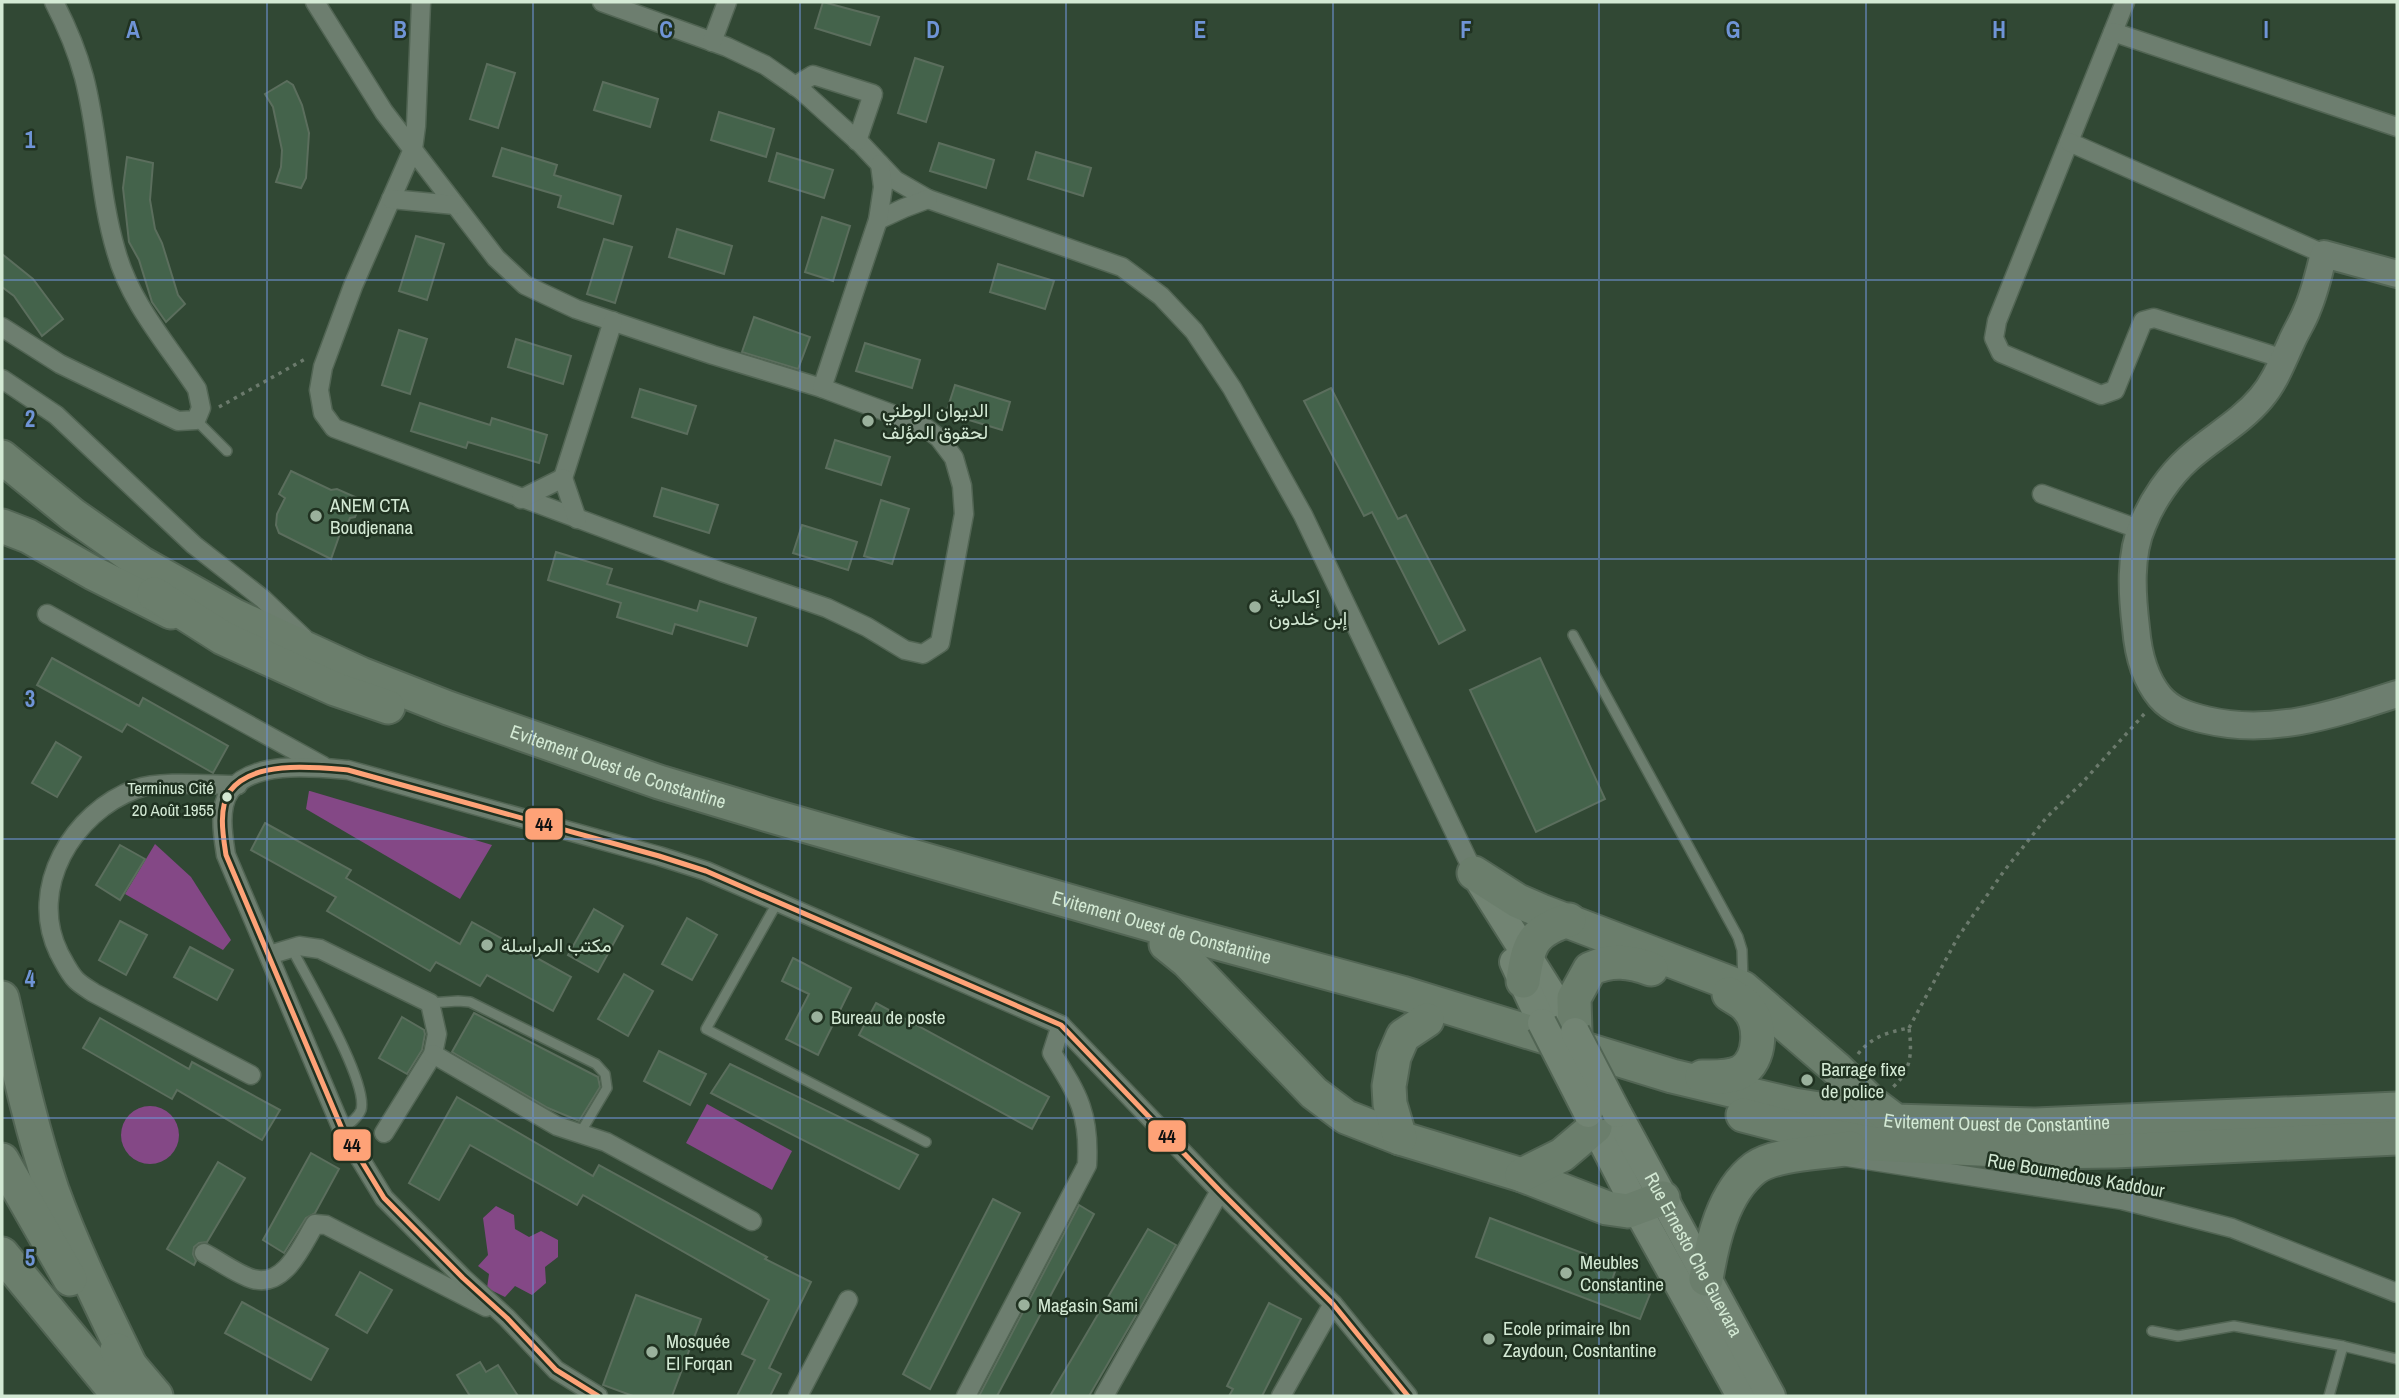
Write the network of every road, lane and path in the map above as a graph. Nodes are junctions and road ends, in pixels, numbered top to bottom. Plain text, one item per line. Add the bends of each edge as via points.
1 (54, 2) edge
2 (315, 2) edge
3 (421, 2) edge
4 (602, 2) edge
5 (727, 2) edge
6 (2126, 2) edge
7 (2113, 32) junction
8 (712, 42) junction
9 (795, 86) junction
10 (2397, 127) edge
11 (857, 141) junction
12 (2069, 142) junction
13 (413, 149) junction
14 (880, 164) junction
15 (391, 199) junction
16 (928, 199) junction
17 (455, 205) junction
18 (878, 220) junction
19 (2324, 254) junction
20 (2397, 274) edge
21 (613, 321) junction
22 (2, 327) edge
23 (331, 344) junction
24 (2284, 359) junction
25 (2, 379) edge
26 (822, 388) junction
27 (196, 420) junction
28 (227, 452) dead end
29 (4, 476) edge
30 (563, 478) junction
31 (2042, 494) dead end
32 (521, 499) junction
33 (577, 519) junction
34 (2, 526) edge
35 (2141, 530) junction
36 (47, 614) dead end
37 (1573, 635) dead end
38 (223, 638) junction
39 (324, 657) junction
40 (2397, 694) edge
41 (2160, 697) junction
42 (326, 768) junction
43 (238, 785) junction
44 (1474, 873) junction
45 (777, 902) junction
46 (1569, 920) junction
47 (1167, 944) junction
48 (291, 947) junction
49 (269, 955) junction
50 (1525, 967) junction
51 (1744, 988) junction
52 (2, 998) edge
53 (430, 1003) junction
54 (1427, 1020) junction
55 (1062, 1025) junction
56 (1909, 1028) junction
57 (1575, 1032) junction
58 (433, 1054) junction
59 (1837, 1069) junction
60 (251, 1074) dead end
61 (1672, 1076) junction
62 (2397, 1109) edge
63 (1600, 1118) junction
64 (1880, 1123) junction
65 (342, 1129) junction
66 (384, 1133) dead end
67 (579, 1135) junction
68 (1400, 1138) junction
69 (2397, 1138) edge
70 (926, 1142) dead end
71 (1820, 1153) junction
72 (2, 1160) edge
73 (1522, 1175) junction
74 (1220, 1191) junction
75 (1650, 1203) junction
76 (752, 1221) dead end
77 (204, 1253) dead end
78 (2, 1254) edge
79 (1706, 1279) junction
80 (2397, 1293) edge
81 (848, 1300) dead end
82 (1333, 1304) junction
83 (507, 1318) junction
84 (2152, 1331) dead end
85 (2343, 1346) junction
86 (2397, 1359) edge
87 (556, 1370) junction
88 (125, 1382) edge
89 (156, 1396) edge
90 (572, 1396) edge
91 (598, 1396) edge
92 (798, 1396) edge
93 (966, 1396) edge
94 (1104, 1396) edge
95 (1281, 1396) edge
96 (1408, 1396) edge
97 (1741, 1396) edge
98 (1771, 1396) edge
99 (2329, 1396) edge

1 - 27 street via 84,77 116,253 131,294 198,389 201,408
2 - 13 street via 384,113
3 - 13 street
4 - 8 street
5 - 8 street
6 - 7 street
7 - 10 street
7 - 12 street
8 - 9 street via 765,65
9 - 11 street
9 - 11 street via 813,75 873,94
11 - 14 street
12 - 19 street
12 - 24 street via 1997,321 1994,338 2001,353 2101,395 2115,390 2143,321 2154,318
13 - 15 street
13 - 17 street
14 - 16 street via 895,180
14 - 18 street via 883,187
15 - 17 street
15 - 23 street
16 - 18 street
16 - 44 street via 1122,267 1161,296 1194,331 1232,388 1303,515
17 - 21 street via 496,258 524,285
18 - 26 street
19 - 20 street
19 - 24 street via 2307,310
21 - 26 street
21 - 30 street
22 - 27 street via 60,364 155,410 178,421
23 - 27 path
23 - 32 street via 319,390 323,413 334,428
24 - 35 street via 2261,398 2186,460
25 - 39 street via 56,415 194,545 263,599
26 - 33 street via 922,425 954,458 964,514 940,643 923,654 905,650 827,608
27 - 28 lane
29 - 38 highway, Evitement Ouest de Constantine via 102,561
29 - 39 highway, Evitement Ouest de Constantine via 73,515 141,562 235,615
30 - 32 street
30 - 33 street
31 - 35 street
32 - 33 street
34 - 38 highway
35 - 41 street via 2134,557 2137,646
36 - 42 street
37 - 51 lane via 1738,937
38 - 47 highway, Evitement Ouest de Constantine via 335,689 665,798
39 - 61 highway, Evitement Ouest de Constantine via 448,708 659,782 1415,996
40 - 41 street via 2301,722 2263,727 2191,716
41 - 56 path via 2047,817 2004,871 1958,937
42 - 43 street via 272,769 248,776
42 - 45 street via 348,770 659,856
43 - 49 street via 229,792 223,813 226,855
43 - 60 street via 139,788 94,812 60,856 52,877 50,925 55,946 76,980
44 - 46 highway via 1518,901
44 - 50 main road
45 - 55 street
45 - 70 lane via 706,1029
46 - 50 highway via 1549,926 1535,937
46 - 51 highway
47 - 54 highway, Evitement Ouest de Constantine
47 - 68 highway via 1314,1093 1346,1118
48 - 49 street
48 - 53 street via 320,948
48 - 65 lane via 355,1073 361,1109
49 - 65 street
50 - 57 main road
50 - 63 main road, bridge via 1542,1023
51 - 59 highway
52 - 88 highway via 52,1190
53 - 58 street via 436,1034
53 - 67 lane via 470,1002 596,1064 606,1074 607,1088
54 - 64 highway, Evitement Ouest de Constantine via 1685,1100 1800,1130
54 - 68 highway via 1403,1036 1394,1058 1390,1104
55 - 74 street
55 - 93 street via 1052,1053 1084,1112 1087,1165
56 - 59 path via 1868,1042 1853,1060
56 - 64 path via 1910,1063
57 - 61 highway via 1574,998 1581,983 1590,969 1613,961 1635,963 1729,994 1749,1008 1758,1051 1751,1064 1728,1076
57 - 63 main road, bridge
58 - 66 street
58 - 67 street
59 - 64 highway
61 - 64 highway, Evitement Ouest de Constantine
62 - 64 highway, Evitement Ouest de Constantine via 2036,1125
63 - 73 highway via 1562,1155
63 - 75 main road, Rue Ernesto Che Guevara
64 - 69 highway, Evitement Ouest de Constantine via 2039,1152
64 - 71 highway
65 - 83 street via 384,1198
67 - 76 street via 606,1142
68 - 73 highway
71 - 79 highway via 1771,1162 1748,1176 1719,1219
71 - 80 street, Rue Boumedous Kaddour via 2122,1200 2232,1228
72 - 88 highway
73 - 75 highway via 1607,1208
74 - 82 street
74 - 94 street
75 - 79 main road, Rue Ernesto Che Guevara
75 - 97 main road
77 - 83 street via 254,1279 267,1279 289,1266 314,1224 326,1225
78 - 88 highway
79 - 98 main road, Rue Ernesto Che Guevara
81 - 92 street
82 - 95 street
82 - 96 street
83 - 87 street
84 - 85 lane via 2178,1336 2234,1326
85 - 86 lane
85 - 99 lane
87 - 90 street
87 - 91 street
88 - 89 highway

